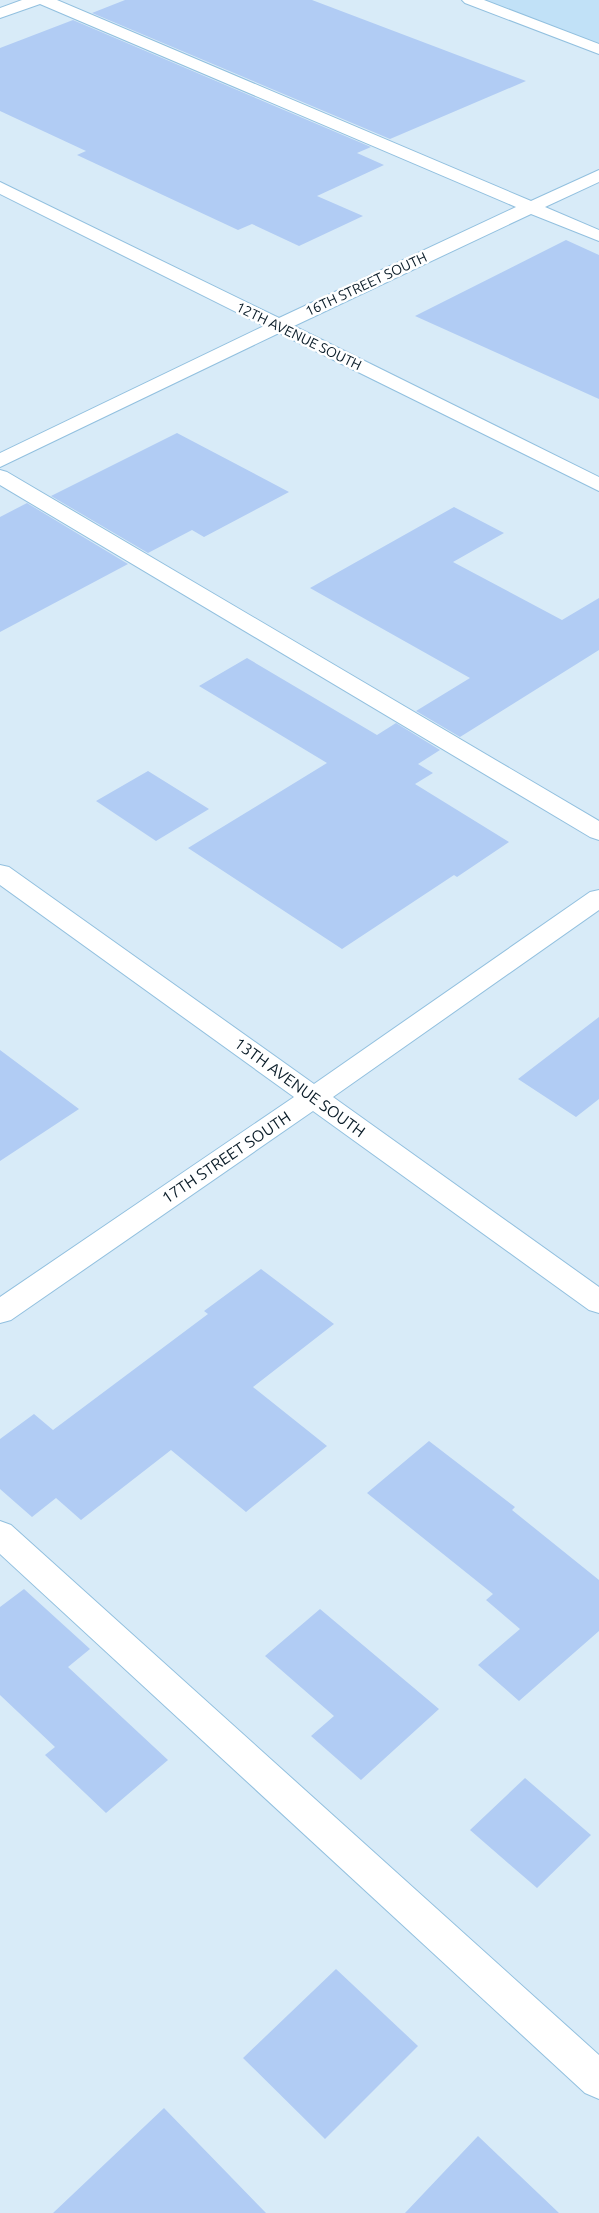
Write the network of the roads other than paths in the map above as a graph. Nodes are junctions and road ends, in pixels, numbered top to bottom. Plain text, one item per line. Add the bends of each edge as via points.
1 (37, 0) edge
2 (44, 0) edge
3 (470, 0) edge
4 (0, 13) edge
5 (599, 49) edge
6 (599, 175) edge
7 (0, 187) edge
8 (532, 206) junction
9 (599, 236) edge
10 (278, 326) junction
11 (0, 461) edge
12 (0, 476) edge
13 (599, 485) edge
14 (599, 832) edge
15 (0, 873) edge
16 (599, 898) edge
17 (314, 1097) junction
18 (599, 1302) edge
19 (0, 1312) edge
20 (0, 1534) edge
21 (599, 2080) edge

1 - 4 street
2 - 8 street
3 - 5 street
6 - 8 street, 16TH STREET SOUTH
7 - 10 street, 12TH AVENUE SOUTH
8 - 9 street
8 - 10 street, 16TH STREET SOUTH
10 - 11 street, 16TH STREET SOUTH
10 - 13 street, 12TH AVENUE SOUTH
12 - 14 street
15 - 17 street, 13TH AVENUE SOUTH
16 - 17 street, 17TH STREET SOUTH
17 - 18 street, 13TH AVENUE SOUTH
17 - 19 street, 17TH STREET SOUTH
20 - 21 street

